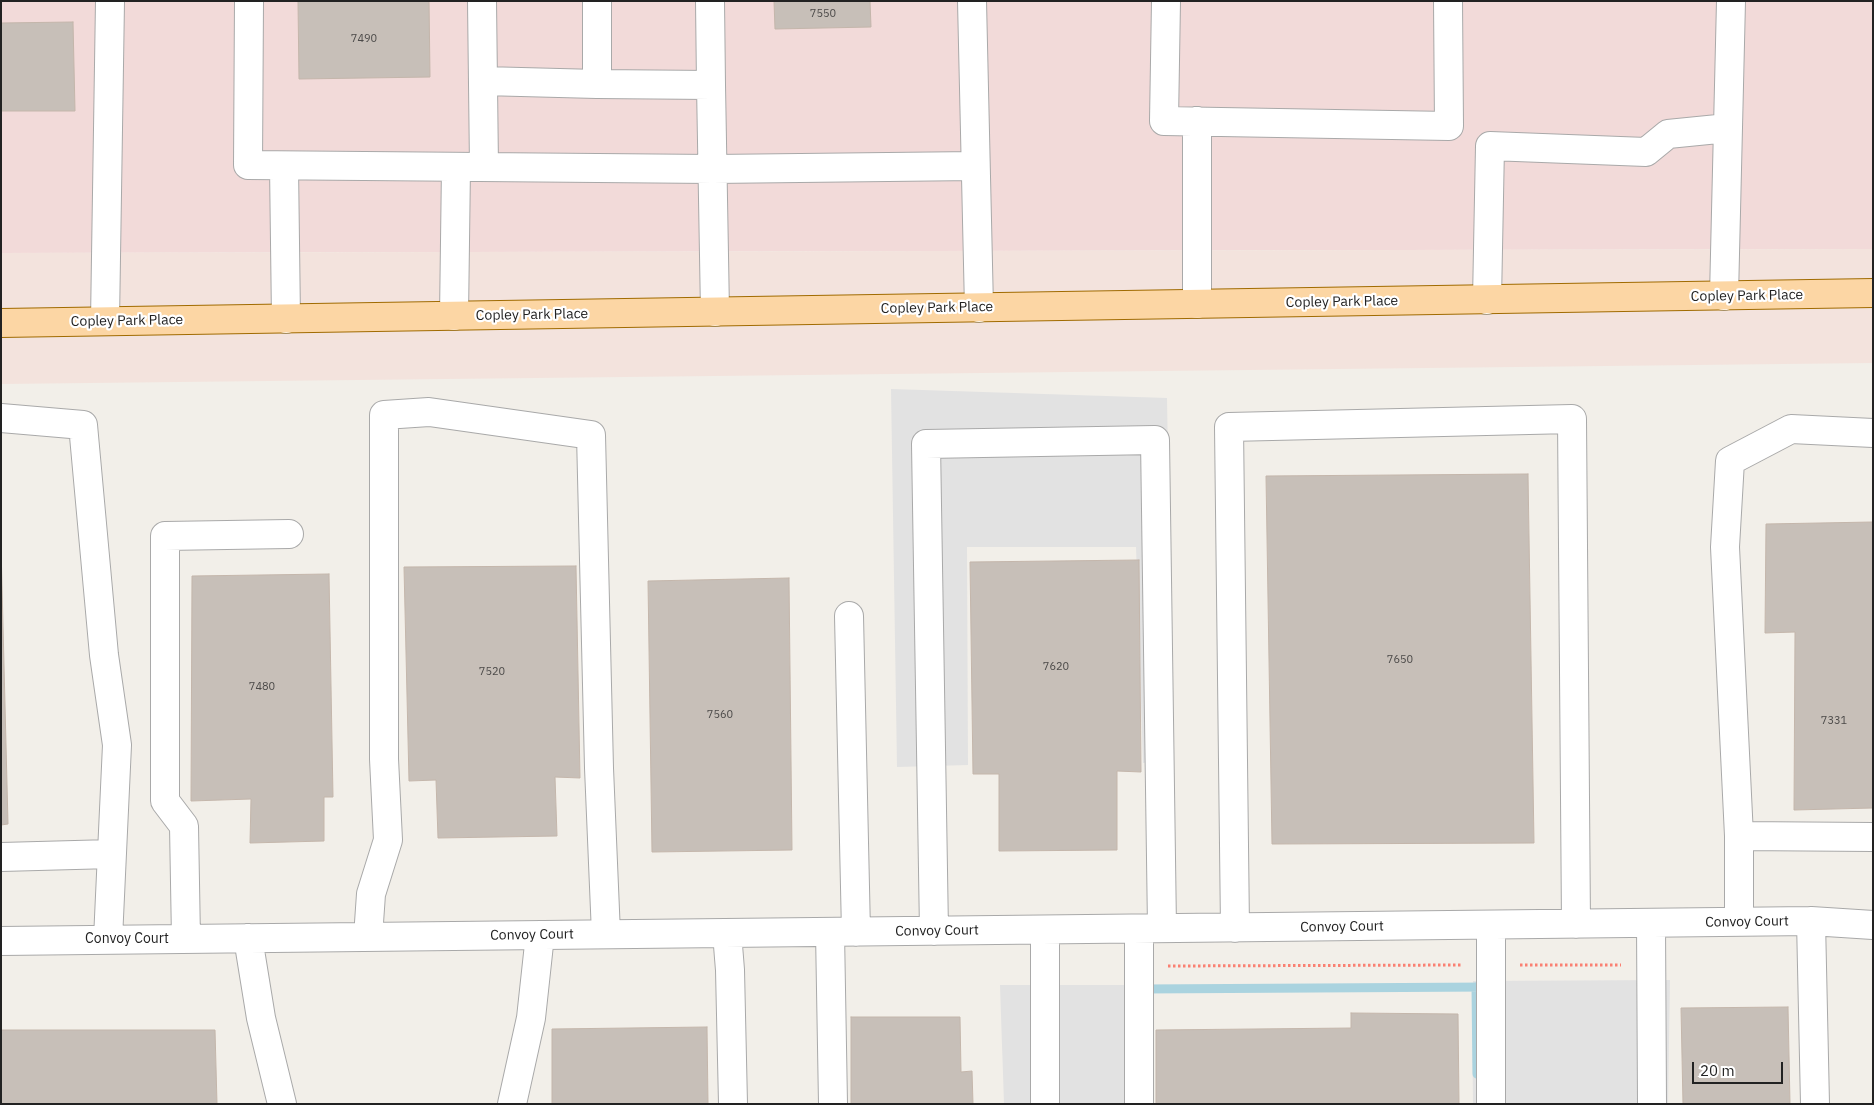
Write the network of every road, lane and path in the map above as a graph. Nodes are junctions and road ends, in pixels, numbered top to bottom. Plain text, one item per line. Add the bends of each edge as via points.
1 (110, 1) edge
2 (250, 1) edge
3 (482, 1) edge
4 (598, 1) edge
5 (710, 1) edge
6 (972, 1) edge
7 (1166, 1) edge
8 (1448, 1) edge
9 (1731, 1) edge
10 (483, 81) junction
11 (597, 84) junction
12 (711, 85) junction
13 (1197, 121) junction
14 (1728, 128) junction
15 (284, 166) junction
16 (975, 166) junction
17 (456, 167) junction
18 (484, 167) junction
19 (713, 169) junction
20 (1873, 293) edge
21 (1724, 296) junction
22 (1487, 300) junction
23 (1197, 304) junction
24 (979, 308) junction
25 (715, 312) junction
26 (454, 316) junction
27 (286, 319) junction
28 (106, 322) junction
29 (1, 323) edge
30 (1, 418) edge
31 (1873, 433) edge
32 (288, 534) dead end
33 (849, 616) dead end
34 (1739, 836) junction
35 (1873, 837) edge
36 (112, 854) junction
37 (1, 857) edge
38 (1811, 921) junction
39 (1739, 922) junction
40 (1651, 923) junction
41 (1576, 924) junction
42 (1491, 925) junction
43 (1873, 925) edge
44 (1151, 928) junction
45 (1235, 928) junction
46 (1045, 930) junction
47 (934, 931) junction
48 (843, 932) junction
49 (727, 933) junction
50 (606, 934) junction
51 (540, 935) junction
52 (368, 937) junction
53 (248, 938) junction
54 (186, 939) junction
55 (108, 940) junction
56 (1, 941) edge
57 (1628, 964) dead end
58 (1491, 965) junction
59 (1140, 966) junction
60 (282, 1104) edge
61 (512, 1104) edge
62 (733, 1104) edge
63 (833, 1104) edge
64 (1045, 1104) edge
65 (1140, 1104) edge
66 (1491, 1104) edge
67 (1652, 1104) edge
68 (1815, 1104) edge

1 - 28 street
2 - 15 street via 248,165
3 - 10 street
4 - 11 street
5 - 12 street
6 - 16 street
7 - 13 street via 1164,121
8 - 13 street via 1448,126
9 - 14 street
10 - 11 street
10 - 18 street
11 - 12 street
12 - 19 street
13 - 23 street
14 - 21 street
14 - 22 street via 1668,134 1646,152 1490,146
15 - 17 street
15 - 27 street
16 - 19 street
16 - 24 street
17 - 18 street
17 - 26 street
18 - 19 street
19 - 25 street
20 - 21 main road, Copley Park Place
21 - 22 main road, Copley Park Place
22 - 23 main road, Copley Park Place
23 - 24 main road, Copley Park Place
24 - 25 main road, Copley Park Place
25 - 26 main road, Copley Park Place
26 - 27 main road, Copley Park Place
27 - 28 main road, Copley Park Place
28 - 29 main road, Copley Park Place
30 - 36 street via 83,425 104,655 117,744
31 - 34 street via 1792,429 1730,461 1725,548
32 - 54 street via 165,536 165,801 184,826
33 - 48 street
34 - 35 street
34 - 39 street
36 - 37 street
36 - 55 street
38 - 39 street, Convoy Court
38 - 43 street, Convoy Court
38 - 68 street
39 - 40 street, Convoy Court
40 - 41 street, Convoy Court
40 - 67 street
41 - 42 street, Convoy Court
41 - 45 street via 1572,419 1229,427
42 - 45 street, Convoy Court
42 - 58 street
44 - 45 street, Convoy Court
44 - 46 street, Convoy Court
44 - 47 street via 1154,440 926,444
44 - 59 street
46 - 47 street, Convoy Court
46 - 64 street
47 - 48 street, Convoy Court
48 - 49 street, Convoy Court
48 - 63 street
49 - 50 street, Convoy Court
49 - 62 street
50 - 51 street, Convoy Court
50 - 52 street via 591,435 429,412 384,415 384,759 388,840 371,894
51 - 52 street, Convoy Court
51 - 61 street via 530,1018
52 - 53 street, Convoy Court
53 - 54 street, Convoy Court
53 - 60 street
54 - 55 street, Convoy Court
55 - 56 street, Convoy Court
57 - 58 path
58 - 59 path
58 - 66 street
59 - 65 street

